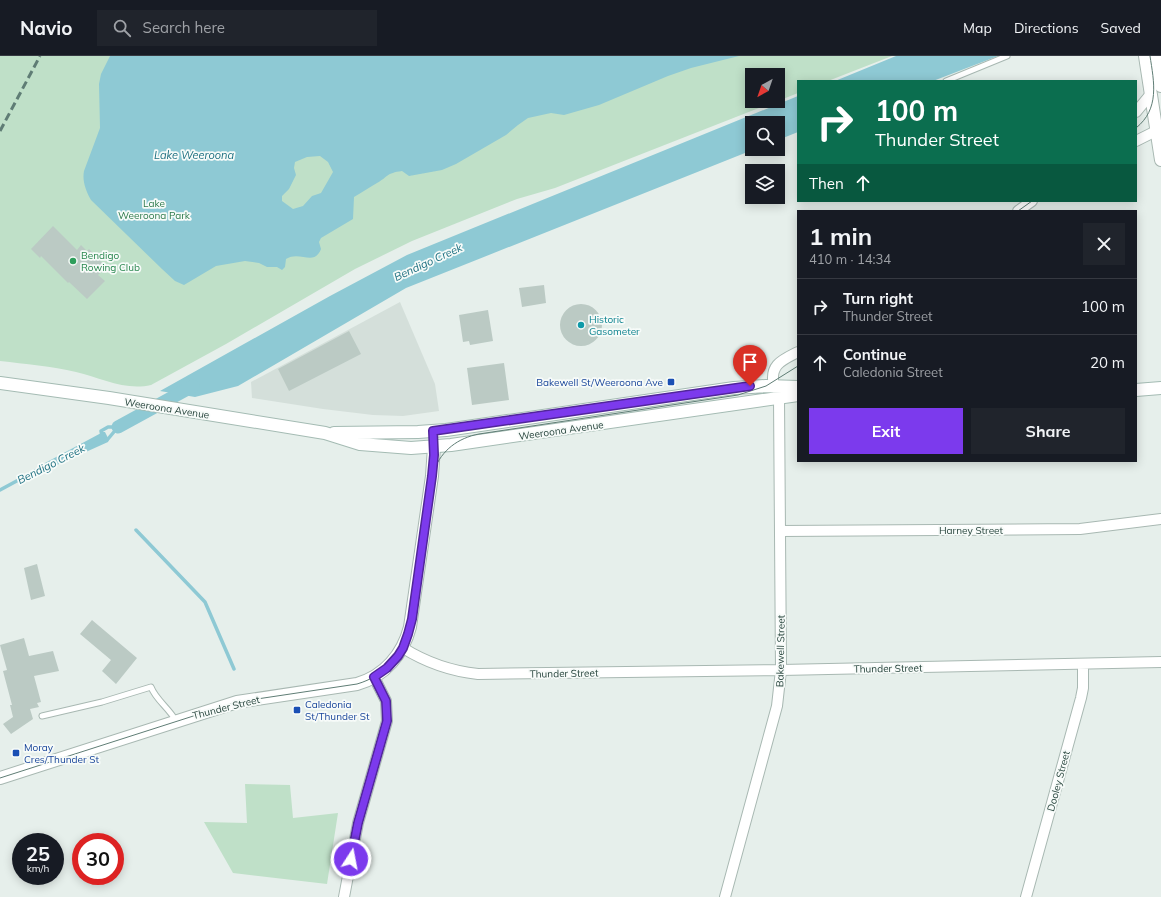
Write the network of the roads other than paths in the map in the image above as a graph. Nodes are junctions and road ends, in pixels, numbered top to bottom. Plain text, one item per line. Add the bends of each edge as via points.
1 (1007, 56) edge
2 (1145, 56) edge
3 (1156, 56) edge
4 (948, 80) edge
5 (1161, 86) edge
6 (1150, 95) junction
7 (1137, 111) edge
8 (1159, 130) edge
9 (1137, 140) edge
10 (1161, 160) edge
11 (1031, 202) edge
12 (1019, 210) edge
13 (797, 353) edge
14 (3, 384) edge
15 (774, 386) junction
16 (797, 387) edge
17 (1161, 388) edge
18 (1137, 390) edge
19 (797, 395) edge
20 (779, 398) junction
21 (433, 431) junction
22 (324, 433) junction
23 (434, 447) junction
24 (1161, 519) edge
25 (780, 531) junction
26 (403, 648) junction
27 (1161, 662) edge
28 (1083, 665) junction
29 (781, 670) junction
30 (374, 677) junction
31 (42, 716) dead end
32 (176, 720) junction
33 (0, 778) edge
34 (344, 897) edge
35 (725, 897) edge
36 (1026, 897) edge

1 - 4 lane
2 - 6 main road
3 - 5 main road
6 - 7 street
6 - 8 main road
8 - 9 street
8 - 10 main road
11 - 12 street
13 - 15 street via 776,366 772,376
14 - 22 main road, Weeroona Avenue via 109,398
15 - 16 main road, Weeroona Avenue
15 - 20 main road
15 - 21 main road, Weeroona Avenue via 734,388
17 - 18 main road
19 - 20 main road, Weeroona Avenue
20 - 23 main road, Weeroona Avenue
20 - 25 street, Bakewell Street
21 - 22 main road, Weeroona Avenue
21 - 23 main road
22 - 23 main road, Weeroona Avenue via 360,444
23 - 26 main road via 412,619
24 - 25 street, Harney Street via 1080,529
25 - 29 street, Bakewell Street
26 - 29 street, Thunder Street via 438,666 478,674
26 - 30 main road, Thunder Street via 393,662
27 - 28 street, Thunder Street
28 - 29 street, Thunder Street
28 - 36 street, Dooley Street via 1081,698
29 - 35 street, Bakewell Street via 777,706
30 - 32 main road, Thunder Street via 349,686 237,702
30 - 34 street via 386,701 387,721 358,823
31 - 32 lane via 151,687
32 - 33 main road, Thunder Street

